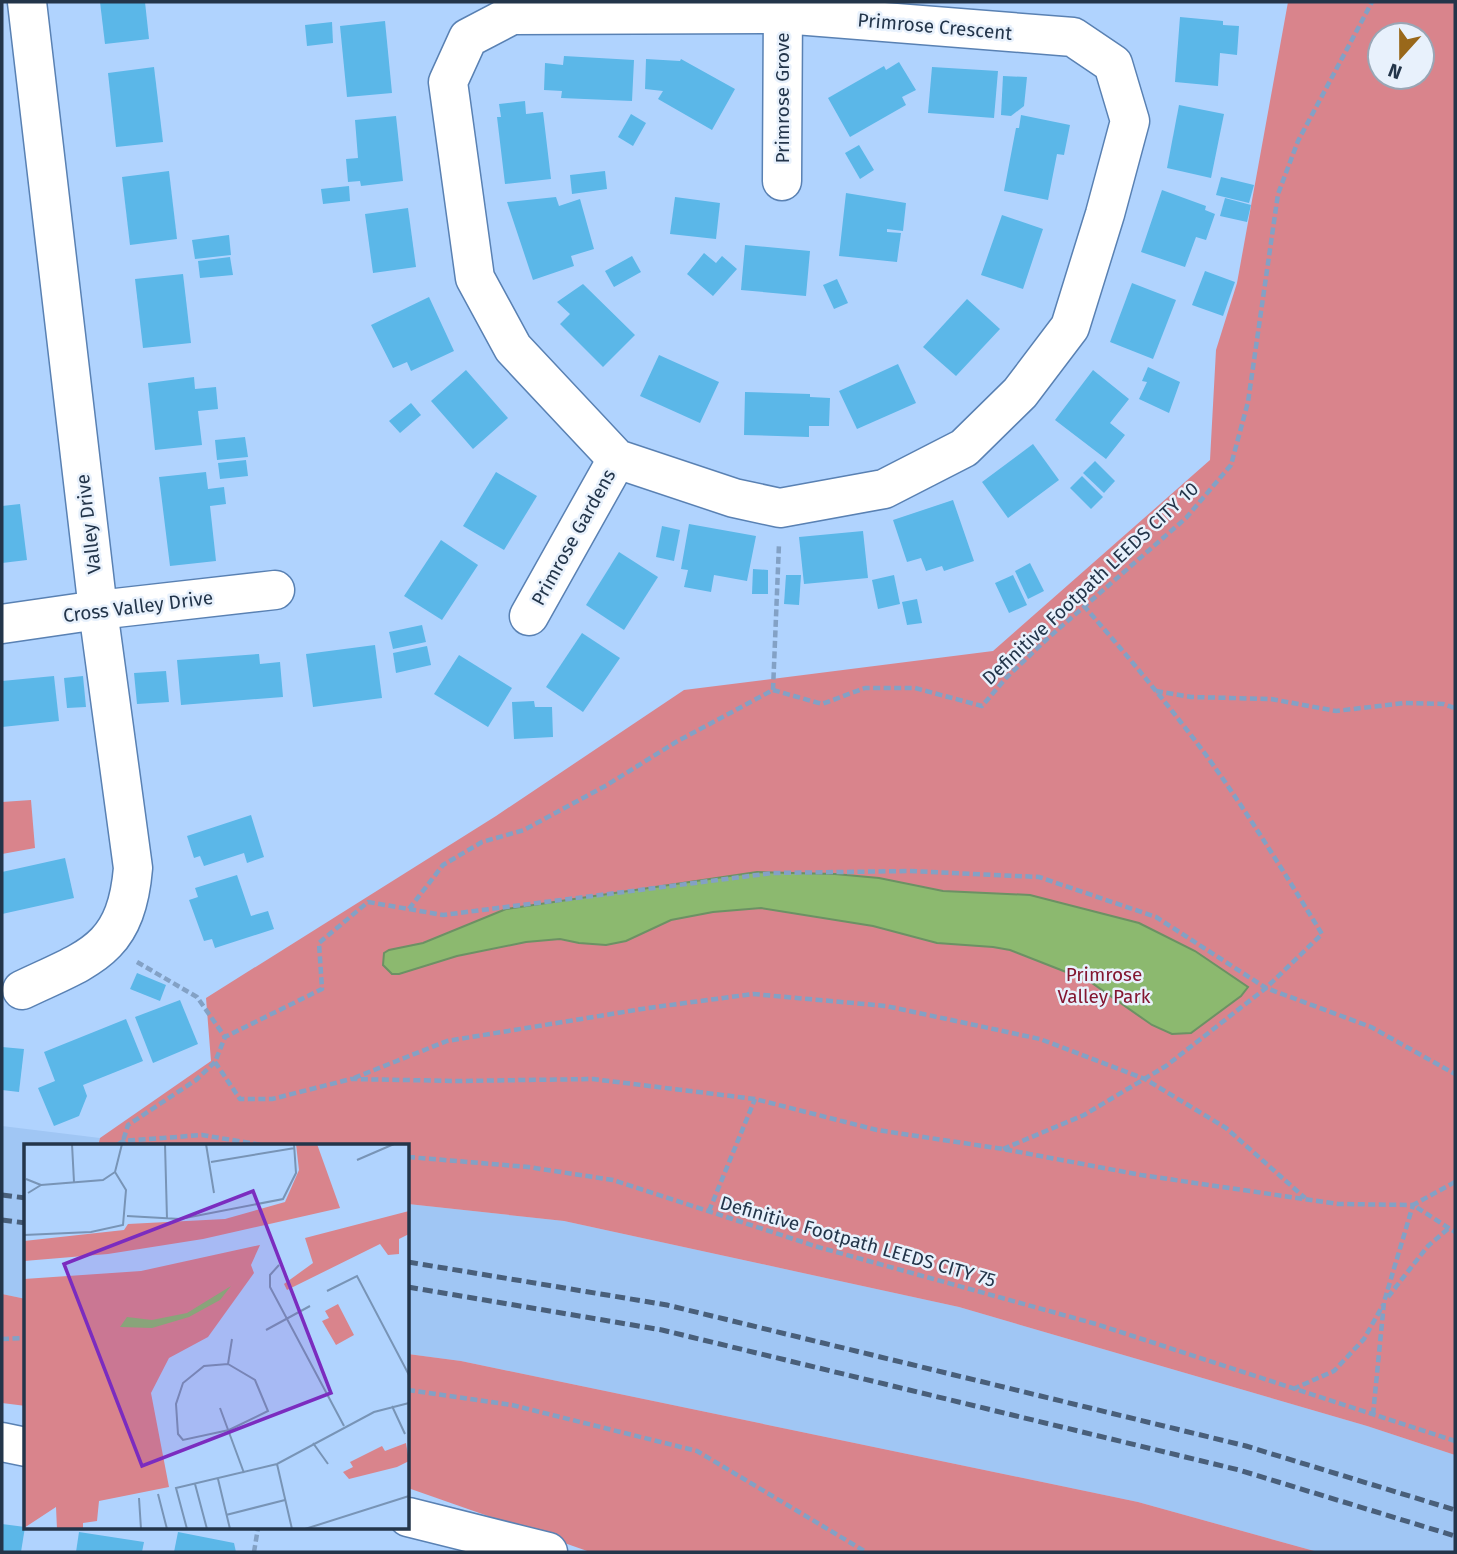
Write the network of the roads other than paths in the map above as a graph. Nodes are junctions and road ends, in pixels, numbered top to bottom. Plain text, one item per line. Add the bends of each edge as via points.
1 (27, 2) edge
2 (783, 8) edge
3 (782, 181) dead end
4 (617, 458) junction
5 (275, 590) dead end
6 (98, 610) junction
7 (529, 615) dead end
8 (2, 624) edge
9 (22, 990) dead end
10 (2, 1443) edge
11 (24, 1447) edge
12 (410, 1518) edge
13 (548, 1552) edge

1 - 6 street, Valley Drive
2 - 3 street, Primrose Grove
2 - 4 street, Primrose Crescent via 512,15 468,38 448,82 475,278 513,348
2 - 4 street, Primrose Crescent via 1073,37 1113,64 1130,121 1070,327 1020,393 964,447 884,489 780,508 734,498
4 - 7 street, Primrose Gardens
5 - 6 street, Cross Valley Drive
6 - 8 street, Cross Valley Drive
6 - 9 street, Valley Drive via 133,868 131,896 106,945
10 - 11 street
12 - 13 street

